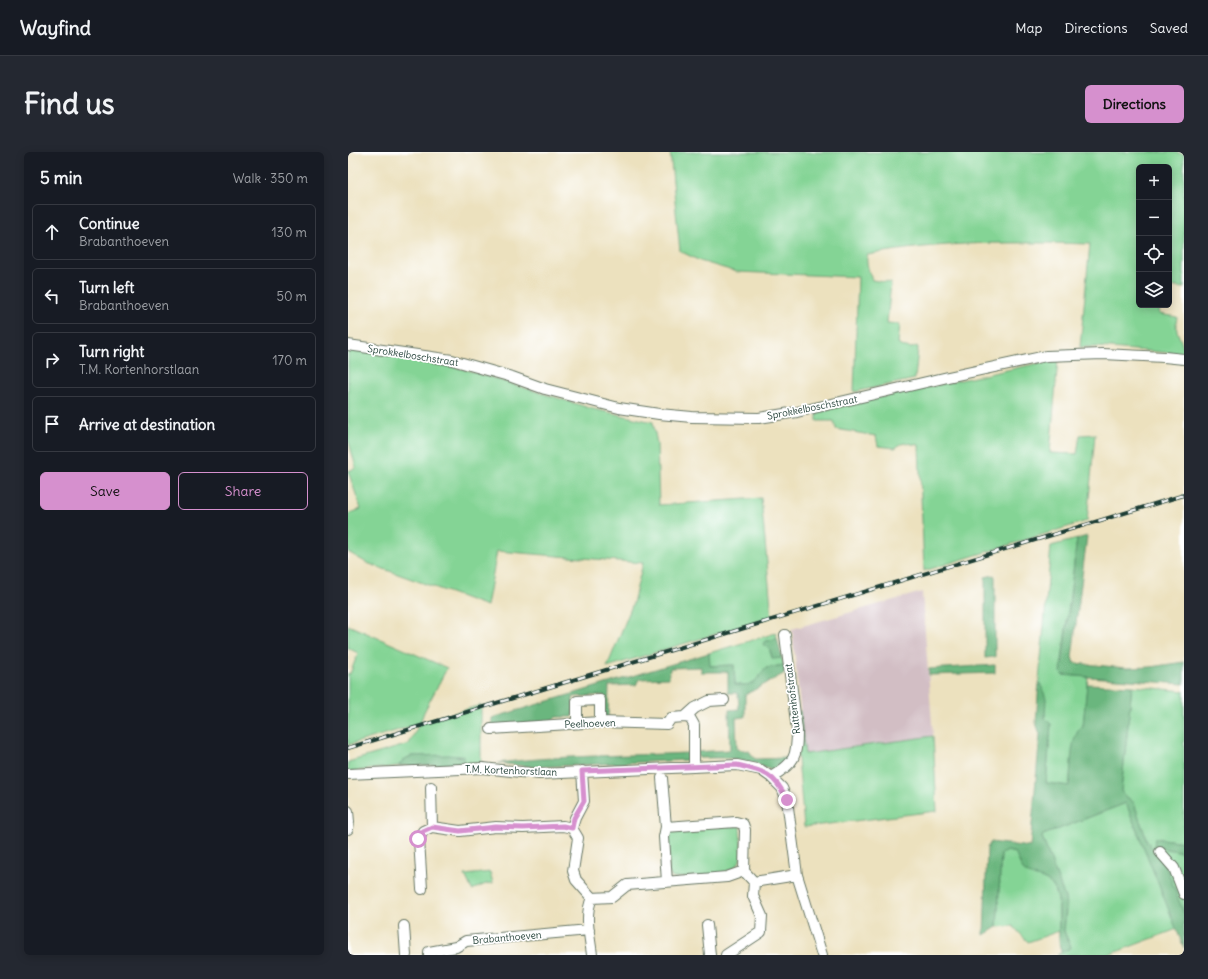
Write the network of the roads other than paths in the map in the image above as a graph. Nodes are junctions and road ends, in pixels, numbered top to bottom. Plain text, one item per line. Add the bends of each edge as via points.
1 (348, 345) edge
2 (1184, 359) edge
3 (784, 635) dead end
4 (724, 700) dead end
5 (685, 717) junction
6 (600, 722) junction
7 (577, 723) junction
8 (491, 729) dead end
9 (694, 767) junction
10 (582, 771) junction
11 (348, 774) edge
12 (771, 777) junction
13 (662, 778) dead end
14 (431, 787) dead end
15 (348, 810) edge
16 (432, 827) junction
17 (666, 827) junction
18 (572, 828) junction
19 (348, 829) edge
20 (1160, 852) dead end
21 (744, 871) junction
22 (797, 875) junction
23 (667, 882) junction
24 (754, 882) junction
25 (422, 888) dead end
26 (1184, 894) edge
27 (592, 898) junction
28 (707, 924) dead end
29 (404, 926) dead end
30 (589, 930) junction
31 (406, 955) edge
32 (429, 955) edge
33 (592, 955) edge
34 (710, 955) edge
35 (726, 955) edge
36 (822, 955) edge

1 - 2 street, Sprokkelboschstraat via 452,360 545,389 619,408 692,417 758,418 797,412 1046,356 1103,354
3 - 12 street, Ruttenhofstraat via 797,746 792,762
4 - 5 street, Peelhoeven via 709,701
5 - 6 street, Peelhoeven via 671,718 667,724
5 - 9 street via 690,718 694,725
6 - 7 street, Peelhoeven
6 - 7 street via 600,700 577,701
7 - 8 street, Peelhoeven
9 - 10 street, T.M. Kortenhorstlaan
9 - 12 street, T.M. Kortenhorstlaan via 737,765 761,770
10 - 11 street, T.M. Kortenhorstlaan via 539,774 483,768
10 - 18 street via 584,801 574,818
12 - 22 street, T.M. Kortenhorstlaan via 782,788 787,800
13 - 17 street
14 - 16 street
15 - 19 street
16 - 18 street via 460,831 496,827
16 - 25 street via 423,831 418,839
17 - 21 street via 736,822 743,824
17 - 23 street via 664,837
18 - 27 street via 578,838 574,876
20 - 26 street via 1174,868
21 - 23 street via 727,877
21 - 24 street
22 - 24 street
22 - 36 street, T.M. Kortenhorstlaan
23 - 27 street via 627,885 612,897
24 - 35 street via 753,896 762,916 761,932
27 - 30 street via 588,906
28 - 34 street
29 - 31 street
30 - 32 street, Brabanthoeven via 466,941 456,947 429,952
30 - 33 street

